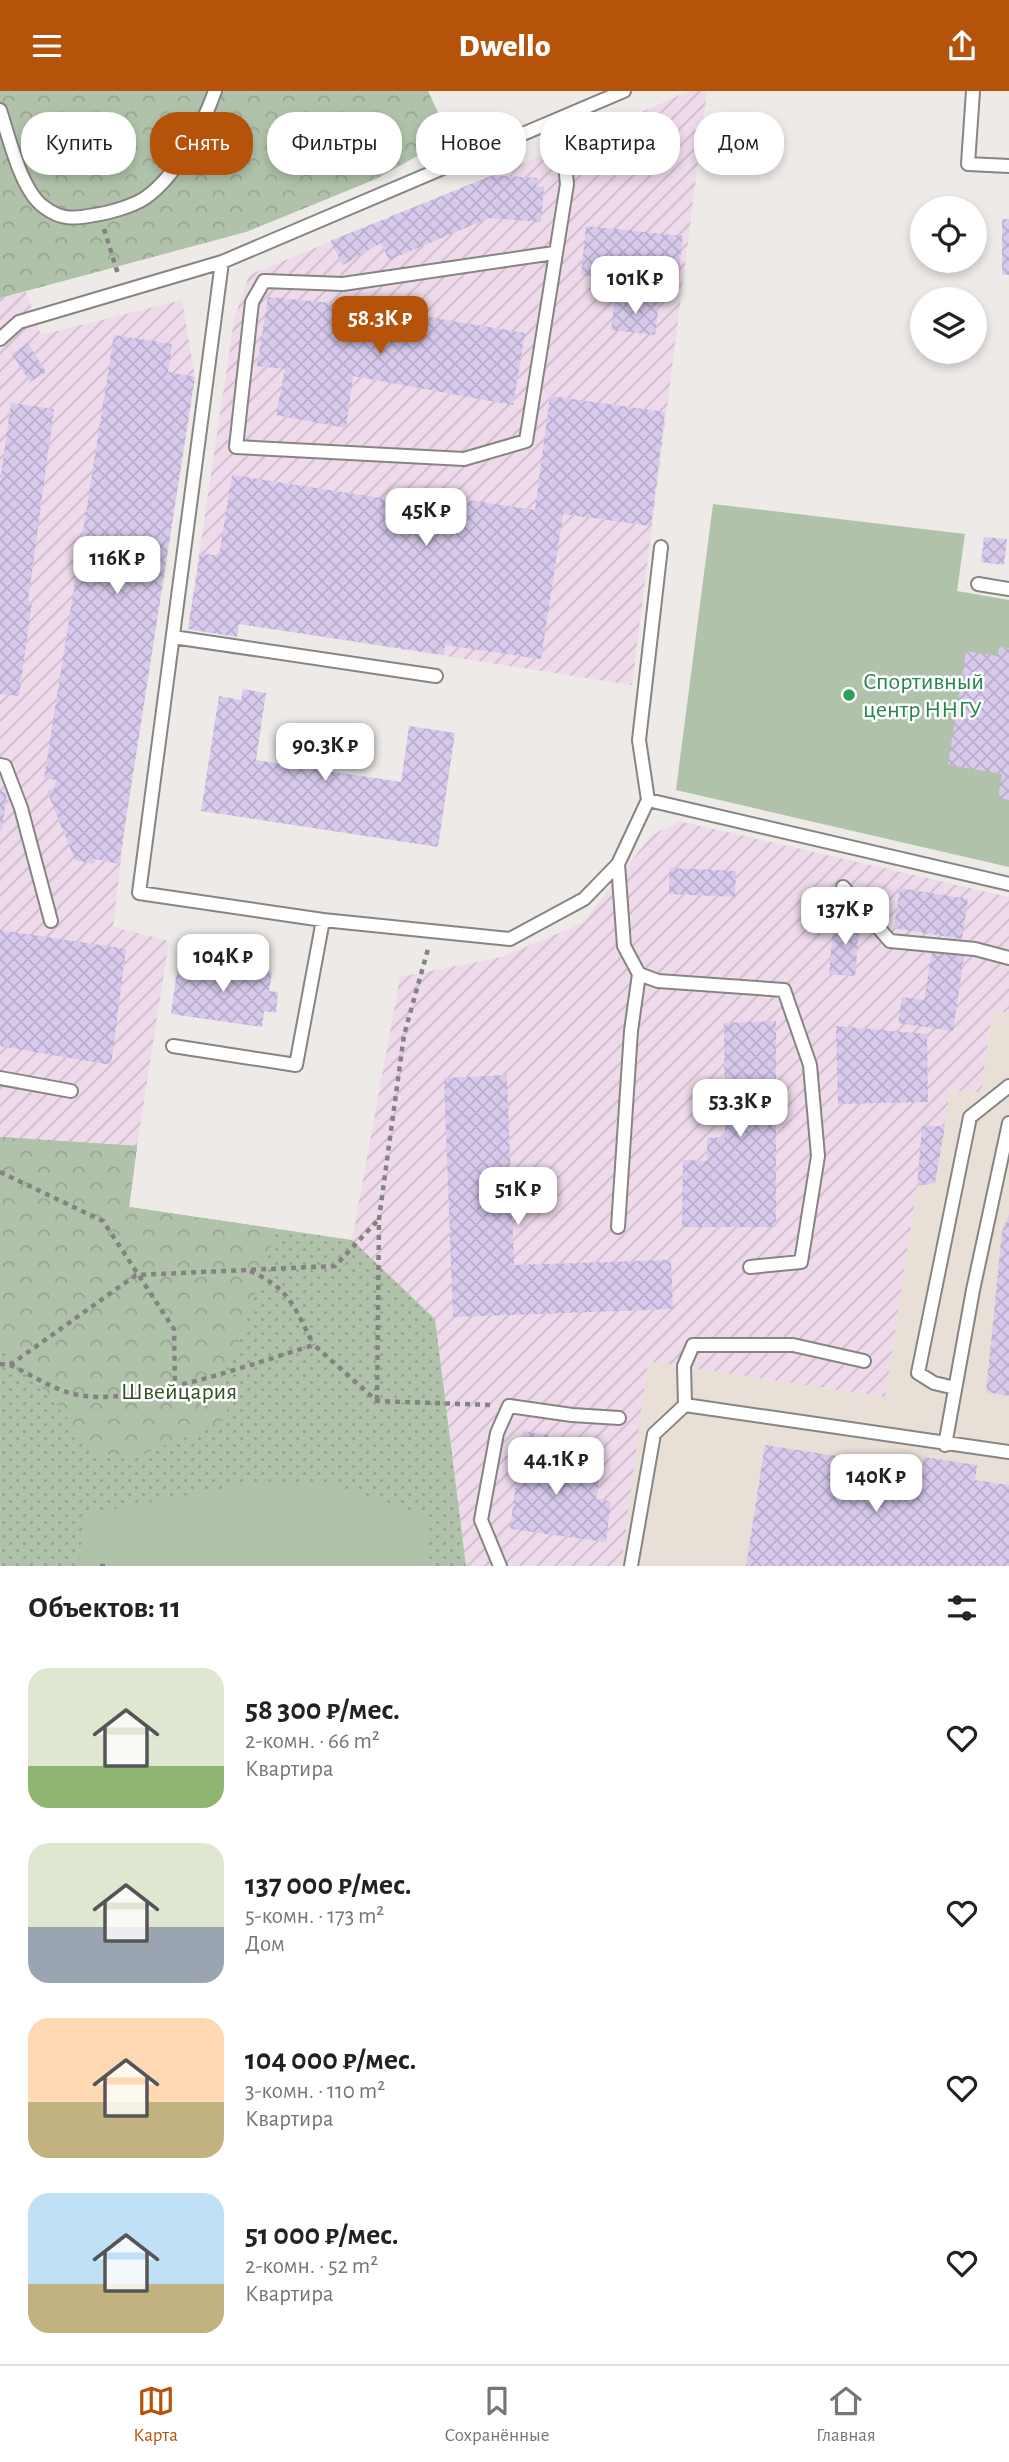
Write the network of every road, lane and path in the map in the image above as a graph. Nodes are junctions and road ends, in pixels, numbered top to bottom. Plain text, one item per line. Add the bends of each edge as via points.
1 (215, 91) edge
2 (624, 91) edge
3 (974, 91) edge
4 (0, 110) edge
5 (574, 112) edge
6 (540, 126) edge
7 (1009, 166) edge
8 (566, 175) edge
9 (99, 215) junction
10 (554, 253) junction
11 (222, 262) junction
12 (123, 291) junction
13 (0, 339) edge
14 (661, 547) dead end
15 (978, 584) dead end
16 (1009, 589) edge
17 (173, 637) junction
18 (436, 676) dead end
19 (0, 765) edge
20 (648, 800) junction
21 (618, 864) junction
22 (1009, 884) edge
23 (843, 887) dead end
24 (323, 920) junction
25 (51, 921) dead end
26 (433, 931) junction
27 (1009, 958) edge
28 (639, 974) junction
29 (173, 1046) dead end
30 (0, 1078) edge
31 (1009, 1086) edge
32 (71, 1091) dead end
33 (1009, 1123) edge
34 (0, 1172) edge
35 (379, 1219) junction
36 (618, 1227) dead end
37 (750, 1267) dead end
38 (246, 1270) junction
39 (136, 1275) junction
40 (314, 1345) junction
41 (864, 1361) dead end
42 (0, 1364) edge
43 (10, 1365) junction
44 (175, 1386) junction
45 (955, 1388) junction
46 (377, 1401) junction
47 (685, 1405) junction
48 (509, 1406) junction
49 (620, 1418) dead end
50 (945, 1445) junction
51 (1009, 1452) edge
52 (100, 1566) edge
53 (105, 1566) edge
54 (500, 1566) edge
55 (631, 1566) edge

1 - 9 lane via 205,118 174,167 145,198
2 - 5 lane
3 - 7 lane via 968,164
4 - 9 lane via 24,181 42,207 68,220
6 - 11 lane
8 - 10 lane
9 - 12 path
10 - 10 lane via 342,284 264,281 252,302 236,447 464,459 526,441
11 - 12 lane
11 - 17 lane
12 - 13 lane via 19,322
14 - 20 lane via 639,740
15 - 16 lane
17 - 18 lane
17 - 24 lane via 139,893
19 - 25 lane via 5,766 22,808
20 - 21 lane
20 - 22 lane
21 - 26 lane via 584,899 510,939
21 - 28 lane via 624,946
23 - 27 lane via 890,941 975,949
24 - 26 lane
24 - 29 lane via 296,1065
26 - 35 path via 404,1035
28 - 36 lane
28 - 37 lane via 658,981 784,991 810,1065 818,1156 801,1262
30 - 32 lane
31 - 45 lane via 970,1117 918,1373
33 - 45 lane
34 - 39 path via 103,1221
35 - 38 path via 335,1266
35 - 46 path
38 - 39 path
38 - 40 path via 275,1282 291,1301
39 - 43 path
39 - 44 path via 173,1329
40 - 44 path
40 - 46 path
41 - 47 lane via 793,1345 693,1345 684,1366
42 - 43 path
43 - 44 path via 74,1395 108,1396
45 - 50 lane
46 - 48 path
47 - 50 lane
47 - 55 lane via 654,1434
48 - 49 lane
48 - 54 lane via 497,1433 481,1520
50 - 51 lane
52 - 53 path

